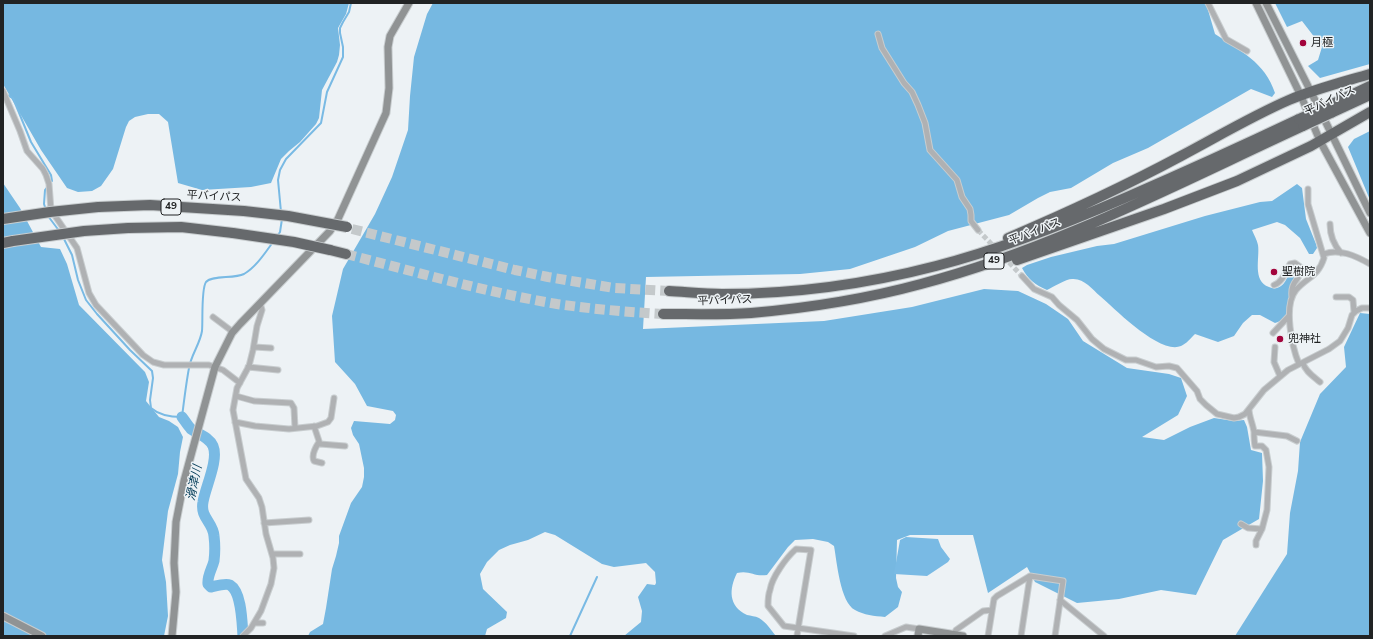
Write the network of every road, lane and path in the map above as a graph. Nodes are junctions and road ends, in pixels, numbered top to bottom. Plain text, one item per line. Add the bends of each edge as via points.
1 (409, 3) edge
2 (1208, 3) edge
3 (1256, 3) edge
4 (1266, 3) edge
5 (878, 34) dead end
6 (1247, 51) dead end
7 (1370, 74) edge
8 (1370, 86) edge
9 (3, 91) edge
10 (1311, 92) junction
11 (1370, 95) edge
12 (1301, 96) junction
13 (1329, 110) junction
14 (1370, 112) edge
15 (1301, 122) junction
16 (1332, 134) junction
17 (1320, 141) junction
18 (1308, 189) dead end
19 (1370, 213) edge
20 (3, 219) edge
21 (1330, 224) dead end
22 (349, 228) tunnel mouth
23 (978, 230) tunnel mouth
24 (1370, 233) edge
25 (8, 242) edge
26 (1341, 253) junction
27 (346, 254) tunnel mouth
28 (1324, 254) junction
29 (1370, 264) edge
30 (914, 271) junction
31 (1022, 276) tunnel mouth
32 (1274, 285) dead end
33 (669, 291) tunnel mouth
34 (1292, 297) junction
35 (1336, 297) dead end
36 (260, 303) junction
37 (831, 303) junction
38 (1370, 308) edge
39 (1354, 312) junction
40 (663, 314) tunnel mouth
41 (1289, 316) junction
42 (213, 317) dead end
43 (233, 332) junction
44 (1273, 333) dead end
45 (254, 347) junction
46 (1275, 347) dead end
47 (271, 348) dead end
48 (1301, 364) junction
49 (248, 367) junction
50 (215, 368) junction
51 (278, 370) dead end
52 (1280, 376) junction
53 (1320, 382) dead end
54 (240, 383) junction
55 (236, 396) junction
56 (334, 398) dead end
57 (1248, 409) junction
58 (235, 422) junction
59 (314, 426) junction
60 (295, 428) junction
61 (1254, 432) junction
62 (1297, 441) dead end
63 (319, 442) junction
64 (345, 446) dead end
65 (322, 463) dead end
66 (309, 520) dead end
67 (264, 523) junction
68 (1241, 524) dead end
69 (1262, 529) junction
70 (1256, 545) dead end
71 (272, 554) junction
72 (300, 554) dead end
73 (1030, 576) junction
74 (1060, 600) junction
75 (992, 610) junction
76 (3, 616) edge
77 (254, 623) junction
78 (262, 623) dead end
79 (798, 629) junction
80 (919, 633) edge
81 (837, 635) edge
82 (953, 635) edge
83 (42, 636) edge
84 (172, 636) edge
85 (243, 636) edge
86 (797, 636) edge
87 (854, 636) edge
88 (885, 636) edge
89 (963, 636) edge
90 (988, 636) edge
91 (1021, 636) edge
92 (1055, 636) edge
93 (1104, 636) edge

1 - 36 street via 390,36 386,113 338,219 330,231
2 - 6 street via 1226,39
3 - 12 street
4 - 10 street
5 - 23 street via 882,48 918,105 925,123 930,150 955,176 962,197 970,209 970,221
7 - 10 highway
8 - 13 highway, 平バイパス / 49
9 - 50 street via 27,151 46,175 51,210 77,248 89,293 96,305 153,362
10 - 12 highway
10 - 16 street
11 - 13 highway, 平バイパス / 49
12 - 17 street
12 - 30 highway via 1254,117 1141,177 1062,215 1003,240
13 - 15 highway, 平バイパス / 49, bridge
14 - 16 highway
15 - 30 highway, 平バイパス / 49 via 1078,218 983,252
15 - 37 highway, 平バイパス / 49 via 1132,205 1028,249 958,274 882,294
16 - 17 highway
16 - 19 street
17 - 24 street
17 - 37 highway via 1208,192 1036,254 914,290
18 - 28 street via 1308,204
20 - 22 highway, 平バイパス / 49, bridge via 44,212 150,205 288,216
21 - 26 street via 1333,240
25 - 27 highway, 49, bridge via 70,233 181,227 294,242
26 - 28 street via 1332,251
26 - 29 street
28 - 34 street via 1318,271
30 - 33 highway, 平バイパス / 49 via 850,284 770,292 721,294
31 - 57 street via 1034,289 1052,297 1077,320 1092,339 1109,352 1126,360 1177,368 1200,399 1217,414 1234,418 1245,414
32 - 34 street via 1282,280 1291,263 1300,265 1302,270 1294,282
34 - 41 street
35 - 39 street via 1349,297 1354,300
36 - 43 street
36 - 45 street via 262,310
37 - 40 highway, 平バイパス / 49 via 750,313
38 - 39 street
39 - 48 street via 1340,341
41 - 44 street
41 - 48 street via 1295,355
42 - 43 street
43 - 50 street
45 - 47 street
45 - 49 street
46 - 52 street via 1274,362
48 - 52 street
48 - 53 street
49 - 51 street
49 - 54 street
50 - 54 street via 228,373
50 - 84 street via 184,481 176,522 176,592
52 - 57 street
54 - 55 street
55 - 58 street via 233,410
55 - 60 street via 254,401 291,403 294,408
56 - 59 street via 330,420
57 - 61 street
58 - 60 street via 272,428
58 - 67 street via 246,479 259,498
59 - 60 street
59 - 63 street
61 - 62 street via 1287,436
61 - 69 street via 1254,442 1256,446 1262,446 1266,450 1269,467 1268,499
63 - 64 street
63 - 65 street via 312,458
66 - 67 street
67 - 71 street
68 - 69 street via 1248,528
69 - 70 street
71 - 72 street
71 - 77 street via 274,568 271,584
73 - 74 street via 1063,582
73 - 75 street via 997,596
73 - 91 street
74 - 92 street
74 - 93 street
75 - 82 street via 983,611 956,630
75 - 90 street
76 - 83 street
77 - 78 street
77 - 85 street
79 - 79 street via 784,626 768,606 772,582 796,548 802,548 811,550
79 - 81 street
79 - 86 street
80 - 82 street
80 - 88 street via 906,627
81 - 87 street
82 - 89 street

